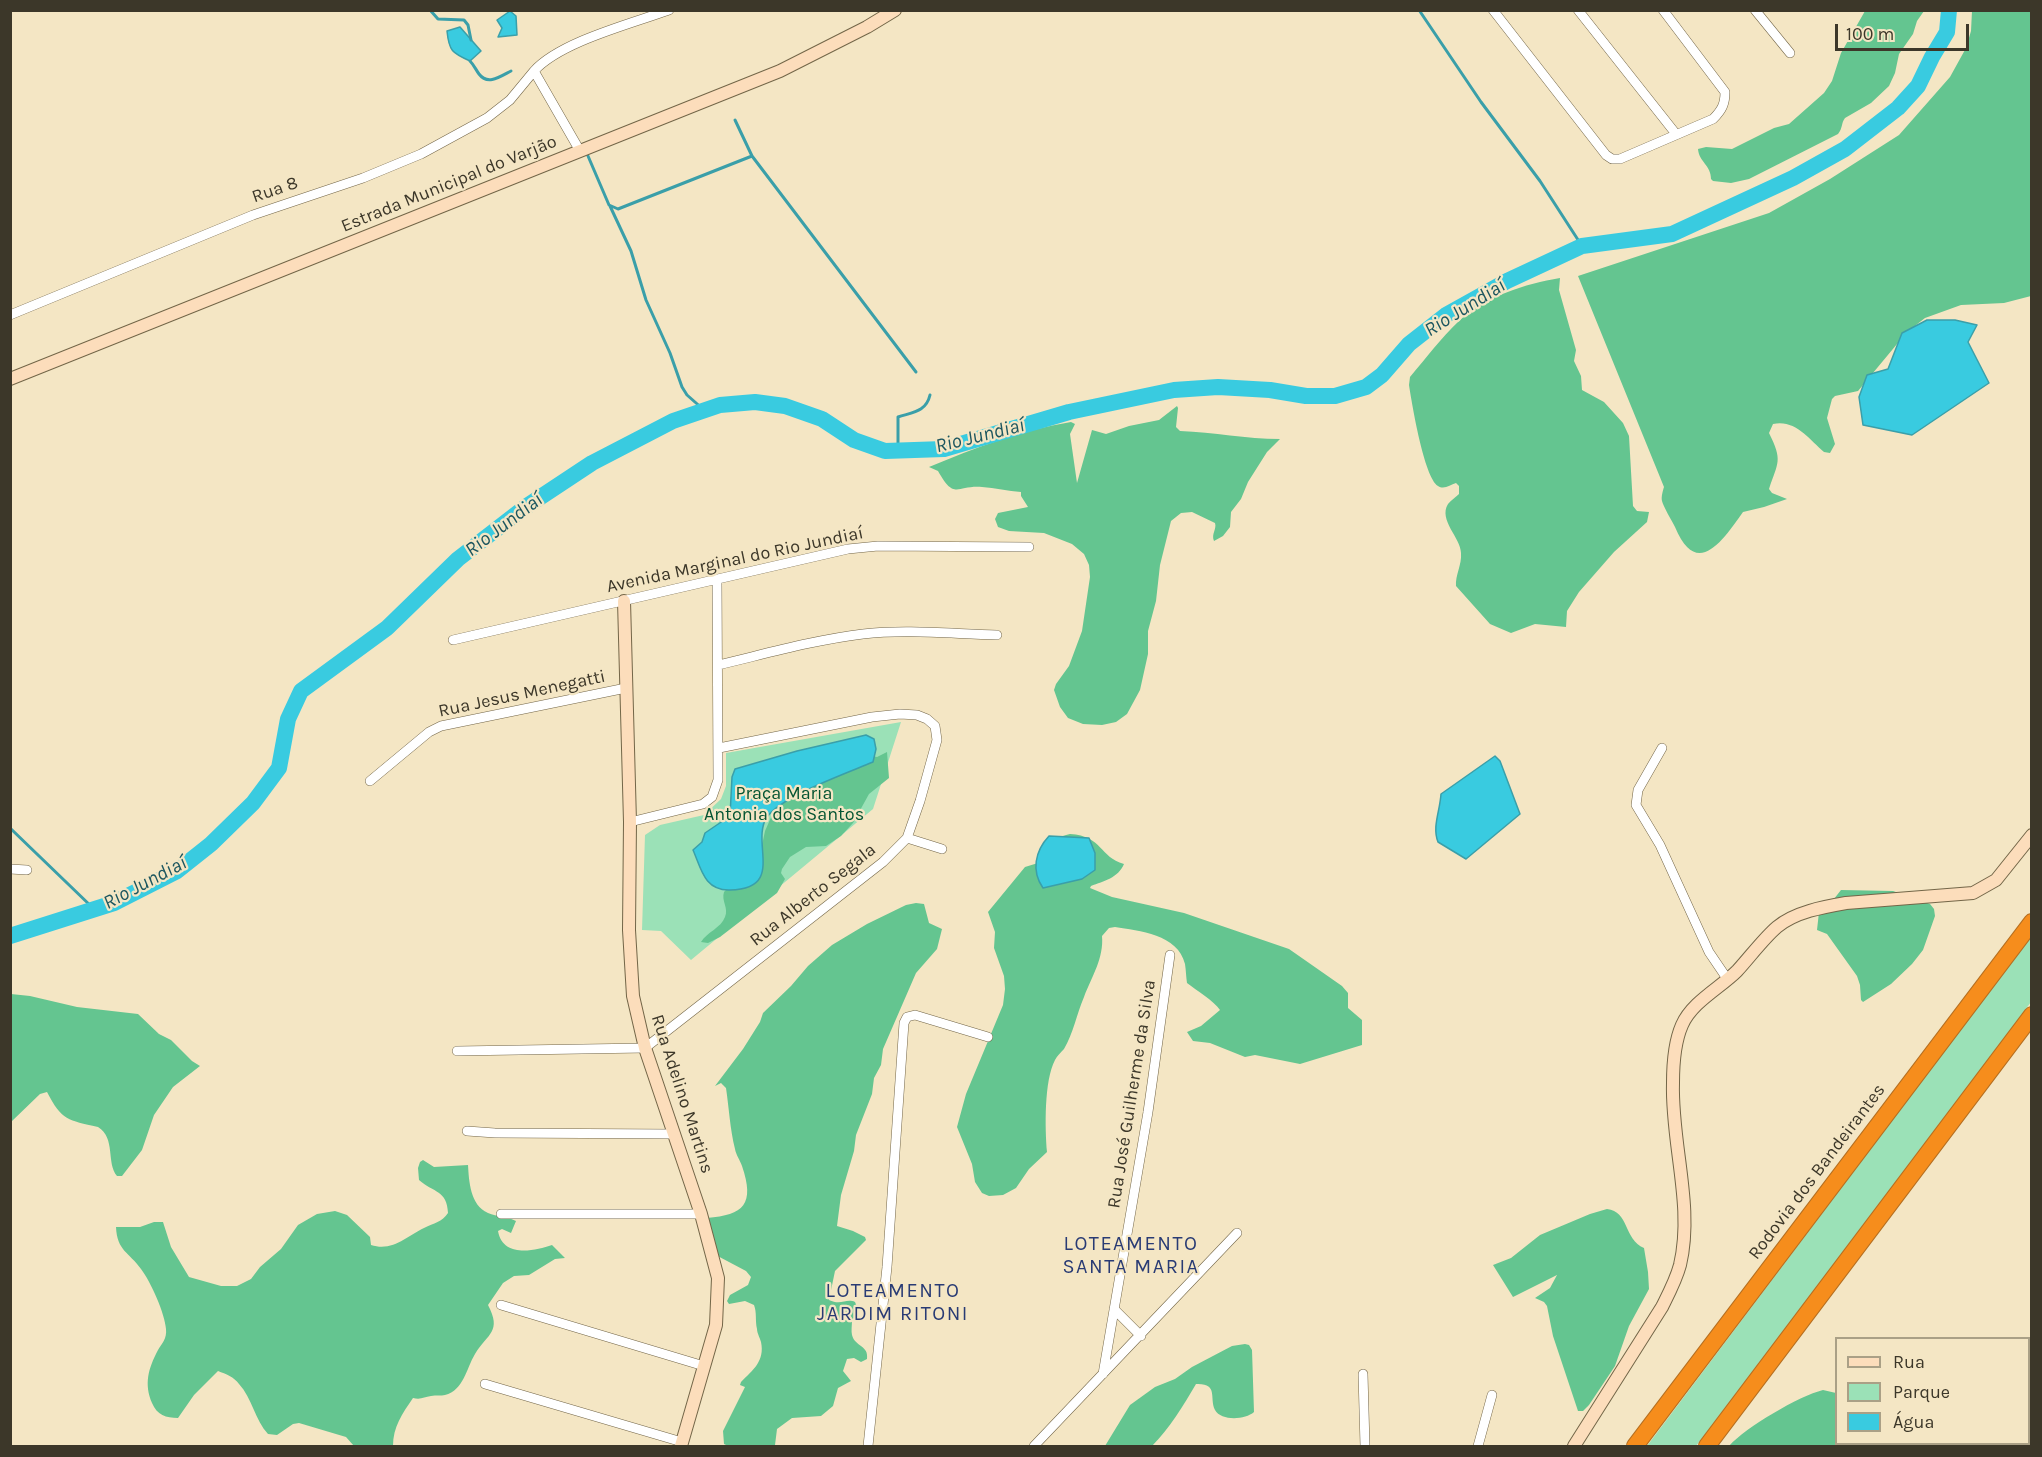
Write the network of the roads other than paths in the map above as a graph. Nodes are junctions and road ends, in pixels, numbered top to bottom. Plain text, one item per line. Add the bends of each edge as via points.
1 (669, 10) edge
2 (895, 10) edge
3 (1494, 10) edge
4 (1578, 10) edge
5 (1663, 10) edge
6 (1755, 10) edge
7 (1790, 53) dead end
8 (534, 71) junction
9 (1676, 134) junction
10 (580, 151) junction
11 (10, 315) edge
12 (10, 379) edge
13 (1029, 547) dead end
14 (717, 579) junction
15 (624, 600) junction
16 (997, 635) dead end
17 (453, 640) dead end
18 (718, 665) junction
19 (626, 688) junction
20 (719, 748) junction
21 (1662, 748) dead end
22 (370, 781) dead end
23 (630, 822) junction
24 (2031, 835) edge
25 (906, 838) junction
26 (942, 849) dead end
27 (10, 869) edge
28 (27, 870) dead end
29 (2031, 922) edge
30 (1170, 955) dead end
31 (1728, 980) junction
32 (2031, 1015) edge
33 (988, 1037) dead end
34 (645, 1048) junction
35 (457, 1052) dead end
36 (467, 1131) dead end
37 (674, 1134) junction
38 (501, 1214) dead end
39 (701, 1214) junction
40 (1238, 1233) dead end
41 (501, 1305) dead end
42 (1114, 1309) junction
43 (1141, 1336) junction
44 (704, 1366) junction
45 (1103, 1374) junction
46 (1363, 1374) dead end
47 (485, 1384) dead end
48 (1492, 1395) dead end
49 (681, 1444) edge
50 (868, 1446) edge
51 (1034, 1446) edge
52 (1365, 1446) edge
53 (1478, 1446) edge
54 (1575, 1446) edge
55 (1635, 1446) edge
56 (1707, 1446) edge

1 - 8 street, Rua 8 via 563,49
2 - 10 street, Estrada Municipal do Varjão via 780,71
3 - 9 street via 1606,156 1620,159
4 - 9 street
5 - 9 street via 1725,92 1725,103 1713,119
6 - 7 street
8 - 10 street
8 - 11 street, Rua 8 via 510,100 487,118 421,154 253,215
10 - 12 street, Estrada Municipal do Varjão
13 - 14 street, Avenida Marginal do Rio Jundiaí via 848,549
14 - 15 street, Avenida Marginal do Rio Jundiaí
14 - 18 street
15 - 17 street, Avenida Marginal do Rio Jundiaí
15 - 19 street, Rua Adelino Martins
16 - 18 street via 864,634
18 - 20 street
19 - 22 street, Rua Jesus Menegatti via 441,726
19 - 23 street, Rua Adelino Martins
20 - 23 street via 718,780 712,797 703,804
20 - 25 street, Rua Alberto Segala via 881,716 917,715 927,719 935,726 938,740
21 - 31 street via 1638,790 1636,805 1660,845 1709,952
23 - 34 street, Rua Adelino Martins via 631,981
24 - 31 street via 1996,880 1973,892 1846,903 1792,918 1777,927
25 - 26 street
25 - 34 street, Rua Alberto Segala via 883,862
27 - 28 street
29 - 55 highway, Rodovia dos Bandeirantes
30 - 42 street, Rua José Guilherme da Silva
31 - 54 street via 1689,1014 1677,1040 1672,1109 1684,1212 1680,1265 1662,1307
32 - 56 highway
33 - 50 street via 915,1015 907,1017 904,1023 887,1267
34 - 35 street
34 - 37 street, Rua Adelino Martins
36 - 37 street
37 - 39 street, Rua Adelino Martins
38 - 39 street
39 - 44 street, Rua Adelino Martins via 718,1278 716,1325
40 - 43 street
41 - 44 street
42 - 43 street
42 - 45 street, Rua José Guilherme da Silva
43 - 45 street
44 - 49 street, Rua Adelino Martins
45 - 51 street
46 - 52 street
47 - 49 street
48 - 53 street

